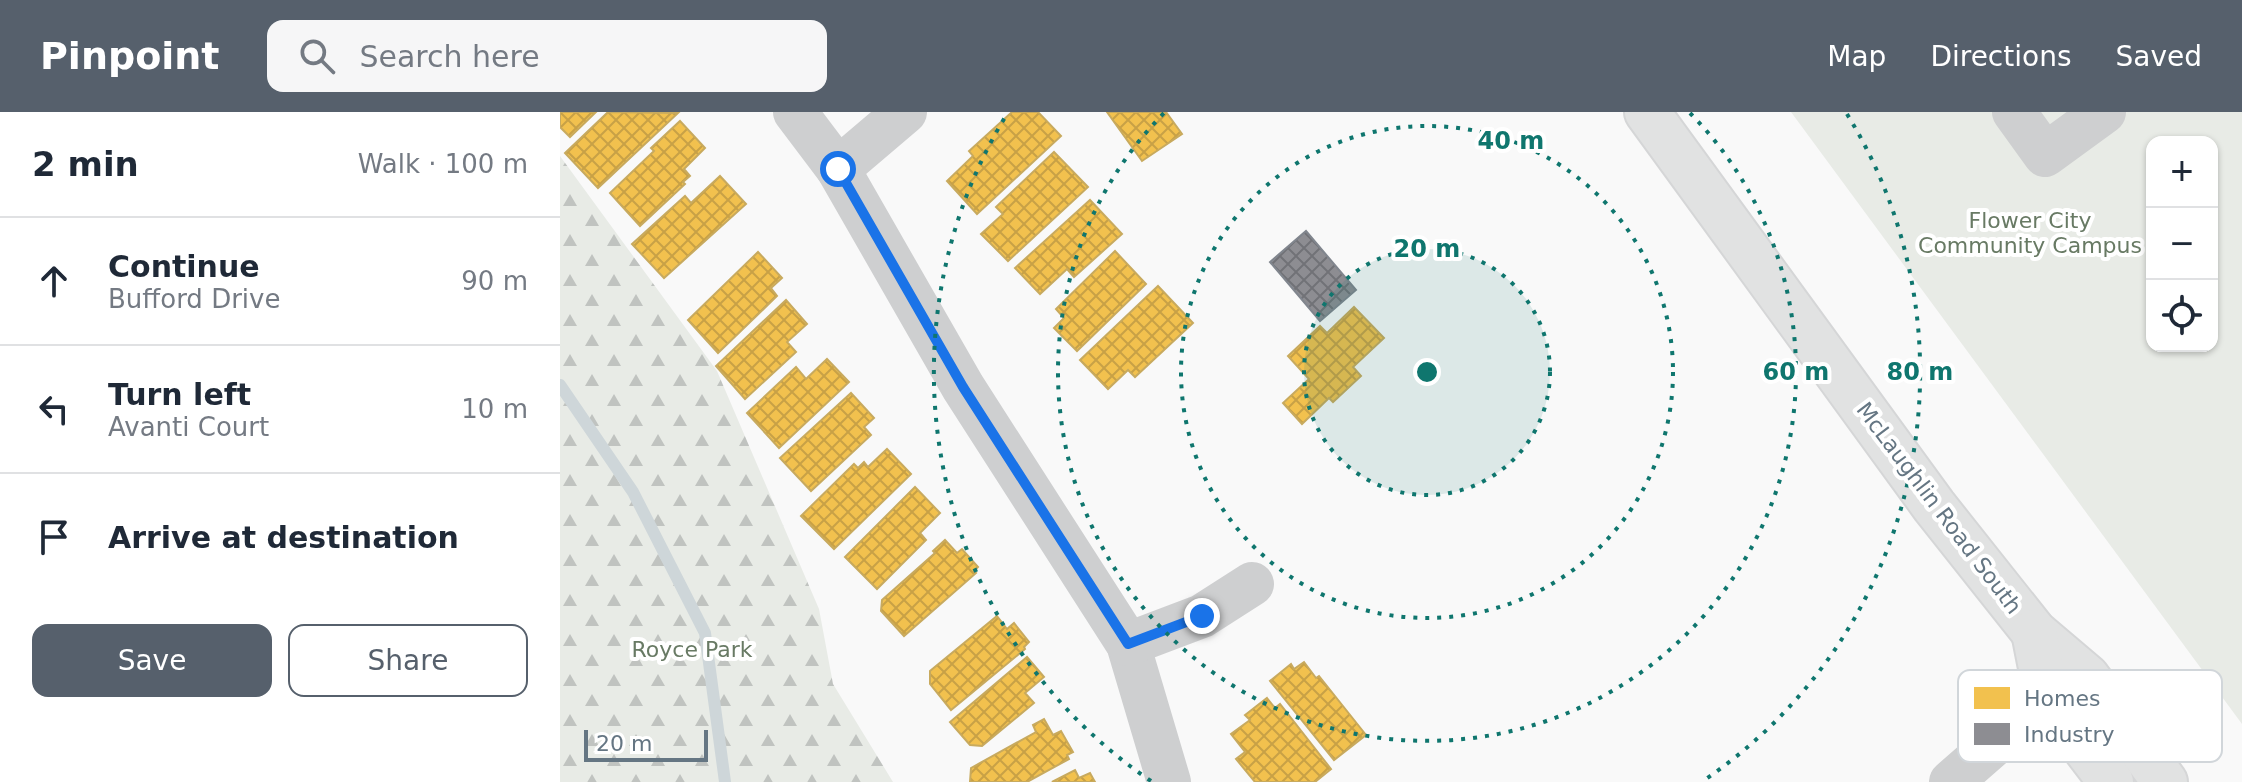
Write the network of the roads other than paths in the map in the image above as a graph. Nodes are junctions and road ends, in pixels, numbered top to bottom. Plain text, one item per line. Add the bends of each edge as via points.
1 (795, 112) edge
2 (905, 112) edge
3 (1647, 112) edge
4 (2014, 112) edge
5 (2104, 112) edge
6 (838, 169) junction
7 (1252, 584) dead end
8 (2034, 632) junction
9 (1128, 644) junction
10 (2041, 670) edge
11 (2079, 670) edge
12 (1974, 762) edge
13 (2096, 762) edge
14 (2150, 762) edge
15 (1169, 782) edge
16 (1951, 782) edge
17 (2111, 782) edge
18 (2165, 782) edge

1 - 6 street
2 - 6 street
3 - 8 main road, McLaughlin Road South via 1934,506
4 - 5 street via 2045,155
6 - 9 street via 963,387
7 - 9 street via 1202,616
8 - 10 main road, McLaughlin Road South
8 - 11 main road, McLaughlin Road South
9 - 15 street
12 - 16 street
13 - 17 main road, McLaughlin Road South
14 - 18 main road, McLaughlin Road South

